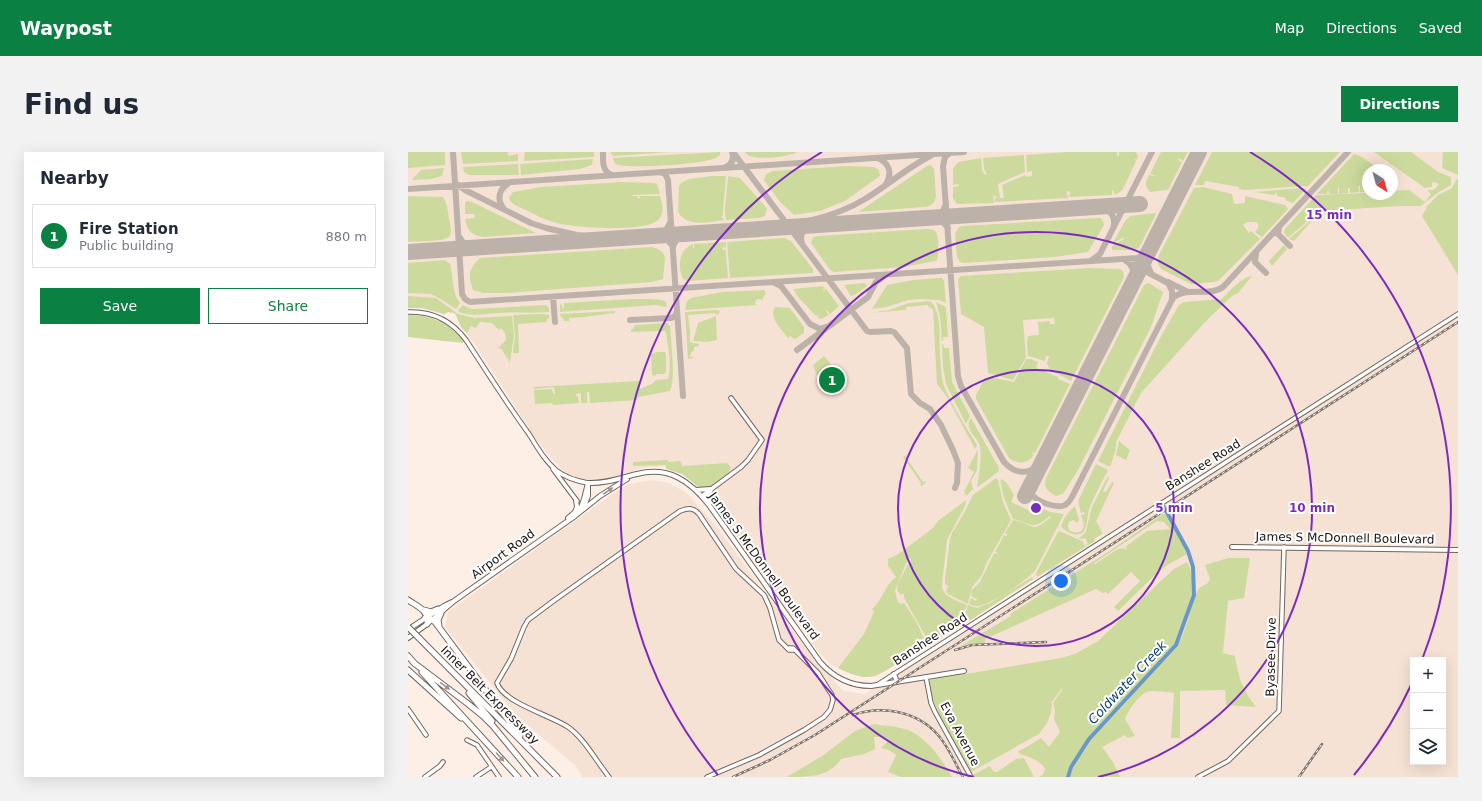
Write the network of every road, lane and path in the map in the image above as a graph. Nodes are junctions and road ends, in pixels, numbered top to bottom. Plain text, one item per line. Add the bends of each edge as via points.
1 (408, 312) edge
2 (1458, 314) edge
3 (731, 398) dead end
4 (548, 462) junction
5 (635, 475) junction
6 (588, 484) junction
7 (696, 490) junction
8 (711, 490) junction
9 (702, 496) junction
10 (576, 500) junction
11 (709, 505) junction
12 (582, 508) junction
13 (575, 512) junction
14 (565, 522) junction
15 (1232, 547) dead end
16 (1284, 547) junction
17 (1458, 550) edge
18 (408, 600) edge
19 (424, 610) junction
20 (440, 611) junction
21 (428, 618) junction
22 (428, 624) joint
23 (408, 629) edge
24 (440, 629) junction
25 (408, 638) edge
26 (408, 656) edge
27 (414, 663) junction
28 (408, 670) edge
29 (964, 671) dead end
30 (454, 674) junction
31 (894, 674) junction
32 (926, 677) junction
33 (897, 682) junction
34 (878, 685) junction
35 (408, 709) edge
36 (426, 735) dead end
37 (482, 738) junction
38 (467, 740) dead end
39 (528, 748) junction
40 (443, 762) dead end
41 (491, 767) junction
42 (425, 777) edge
43 (476, 777) edge
44 (499, 777) edge
45 (518, 777) edge
46 (535, 777) edge
47 (538, 777) edge
48 (557, 777) edge
49 (609, 777) edge
50 (707, 777) edge
51 (971, 777) edge
52 (1198, 777) edge

1 - 4 street, James S McDonnell Boulevard via 437,316 460,332
2 - 31 street, Banshee Road
3 - 8 street via 762,440 741,467
4 - 6 street, James S McDonnell Boulevard via 564,475
4 - 10 street, James S McDonnell Boulevard
5 - 6 main road, James S McDonnell Boulevard
5 - 7 main road, James S McDonnell Boulevard via 665,473 684,481
12 -> 5 main road, Airport Road
6 - 12 main road via 588,496
7 - 8 main road
7 - 9 main road, James S McDonnell Boulevard
8 - 9 street
8 - 11 main road via 708,497
9 - 11 main road, James S McDonnell Boulevard
10 - 12 street, James S McDonnell Boulevard
10 - 13 main road
11 - 34 main road, James S McDonnell Boulevard via 823,665 847,682 864,686
12 - 13 main road, Airport Road
12 - 14 main road, Airport Road
13 - 14 main road, Airport Road
14 - 20 main road, Airport Road
15 - 16 main road, James S McDonnell Boulevard
16 - 17 main road, James S McDonnell Boulevard
16 - 52 street, Byasee Drive via 1279,711 1228,761
18 - 19 highway
19 - 20 highway
19 - 21 highway
20 - 21 main road, Airport Road
20 - 24 highway
21 - 22 highway
21 - 23 main road, Airport Road
21 - 24 highway
22 - 25 main road
23 - 30 highway, Inner Belt Expressway, bridge
24 - 39 highway
26 - 27 highway
27 - 37 highway
27 -> 46 highway via 483,716
28 - 37 highway
29 - 32 main road, James S McDonnell Boulevard
30 - 39 highway, Inner Belt Expressway
30 - 47 highway
31 - 33 main road
31 - 34 street, Banshee Road
32 - 33 main road, James S McDonnell Boulevard
32 - 51 street, Eva Avenue via 935,712
33 - 34 main road, James S McDonnell Boulevard
35 - 36 street
37 -> 45 highway
38 - 41 street via 477,745
39 - 48 highway, Inner Belt Expressway
40 - 42 street
41 - 43 street
41 - 44 street
49 - 50 street via 584,742 569,727 520,703 500,690 497,683 528,620 680,511 692,508 699,514 736,568 764,595 779,640 788,649 792,648 818,673 833,700 830,710 824,717 804,730 759,755

